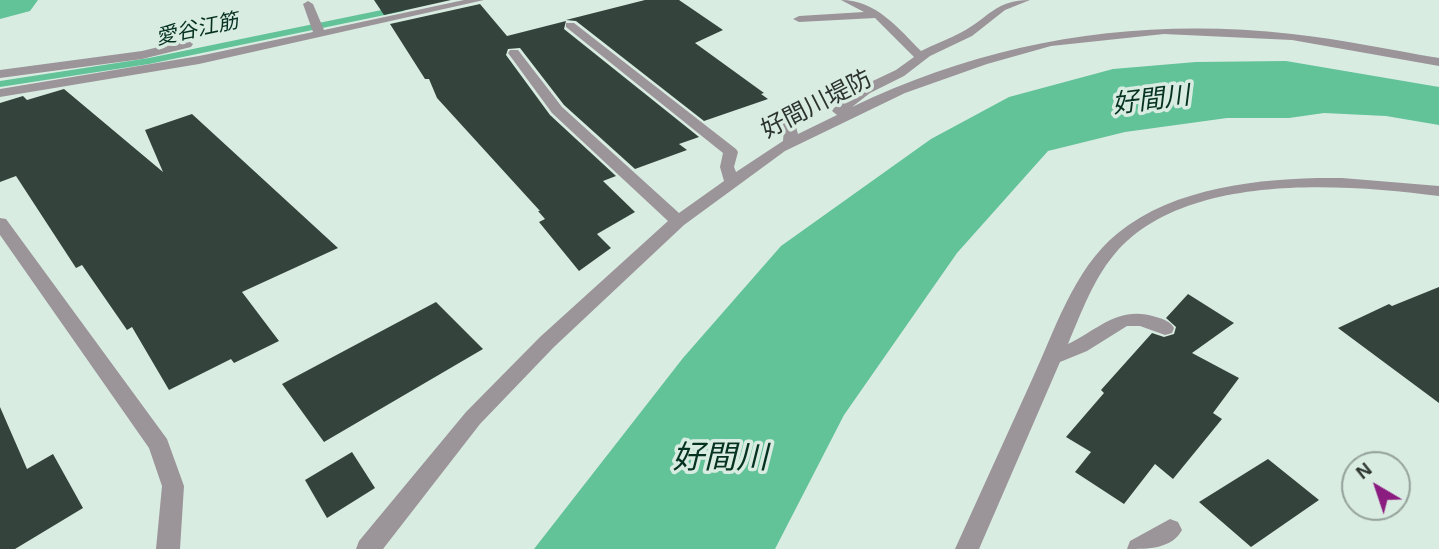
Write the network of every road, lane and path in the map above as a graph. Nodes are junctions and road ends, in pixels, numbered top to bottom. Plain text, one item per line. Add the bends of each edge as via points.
1 (478, 0) edge
2 (846, 0) edge
3 (1025, 0) edge
4 (308, 4) dead end
5 (878, 15) junction
6 (799, 19) dead end
7 (570, 25) dead end
8 (320, 34) junction
9 (187, 44) dead end
10 (514, 53) dead end
11 (921, 57) junction
12 (1439, 62) edge
13 (0, 74) edge
14 (0, 93) edge
15 (784, 110) dead end
16 (835, 120) junction
17 (790, 142) junction
18 (731, 181) junction
19 (1439, 191) edge
20 (678, 221) junction
21 (0, 223) edge
22 (1165, 328) dead end
23 (1053, 357) junction
24 (1170, 530) dead end
25 (168, 549) edge
26 (368, 549) edge
27 (967, 549) edge
28 (1139, 549) edge

1 - 8 street
2 - 5 street
3 - 11 street via 1001,8 968,34
4 - 8 street
5 - 6 street
5 - 11 street
7 - 18 street via 731,152 727,167
8 - 14 street via 131,73
9 - 13 street via 142,55
10 - 20 street via 557,110
11 - 16 street via 900,74 864,90
12 - 16 street, 好間川堤防 via 1245,33 1164,31 1094,37 983,61 900,90
15 - 17 street via 792,128
16 - 17 street, 好間川堤防
17 - 18 street, 好間川堤防
18 - 20 street, 好間川堤防
19 - 23 street via 1298,180 1223,191 1154,215 1115,244 1086,282
20 - 26 street, 好間川堤防 via 547,342 473,418
21 - 25 street via 159,445 173,486
22 - 23 street via 1141,317 1128,317
23 - 27 street
24 - 28 street

